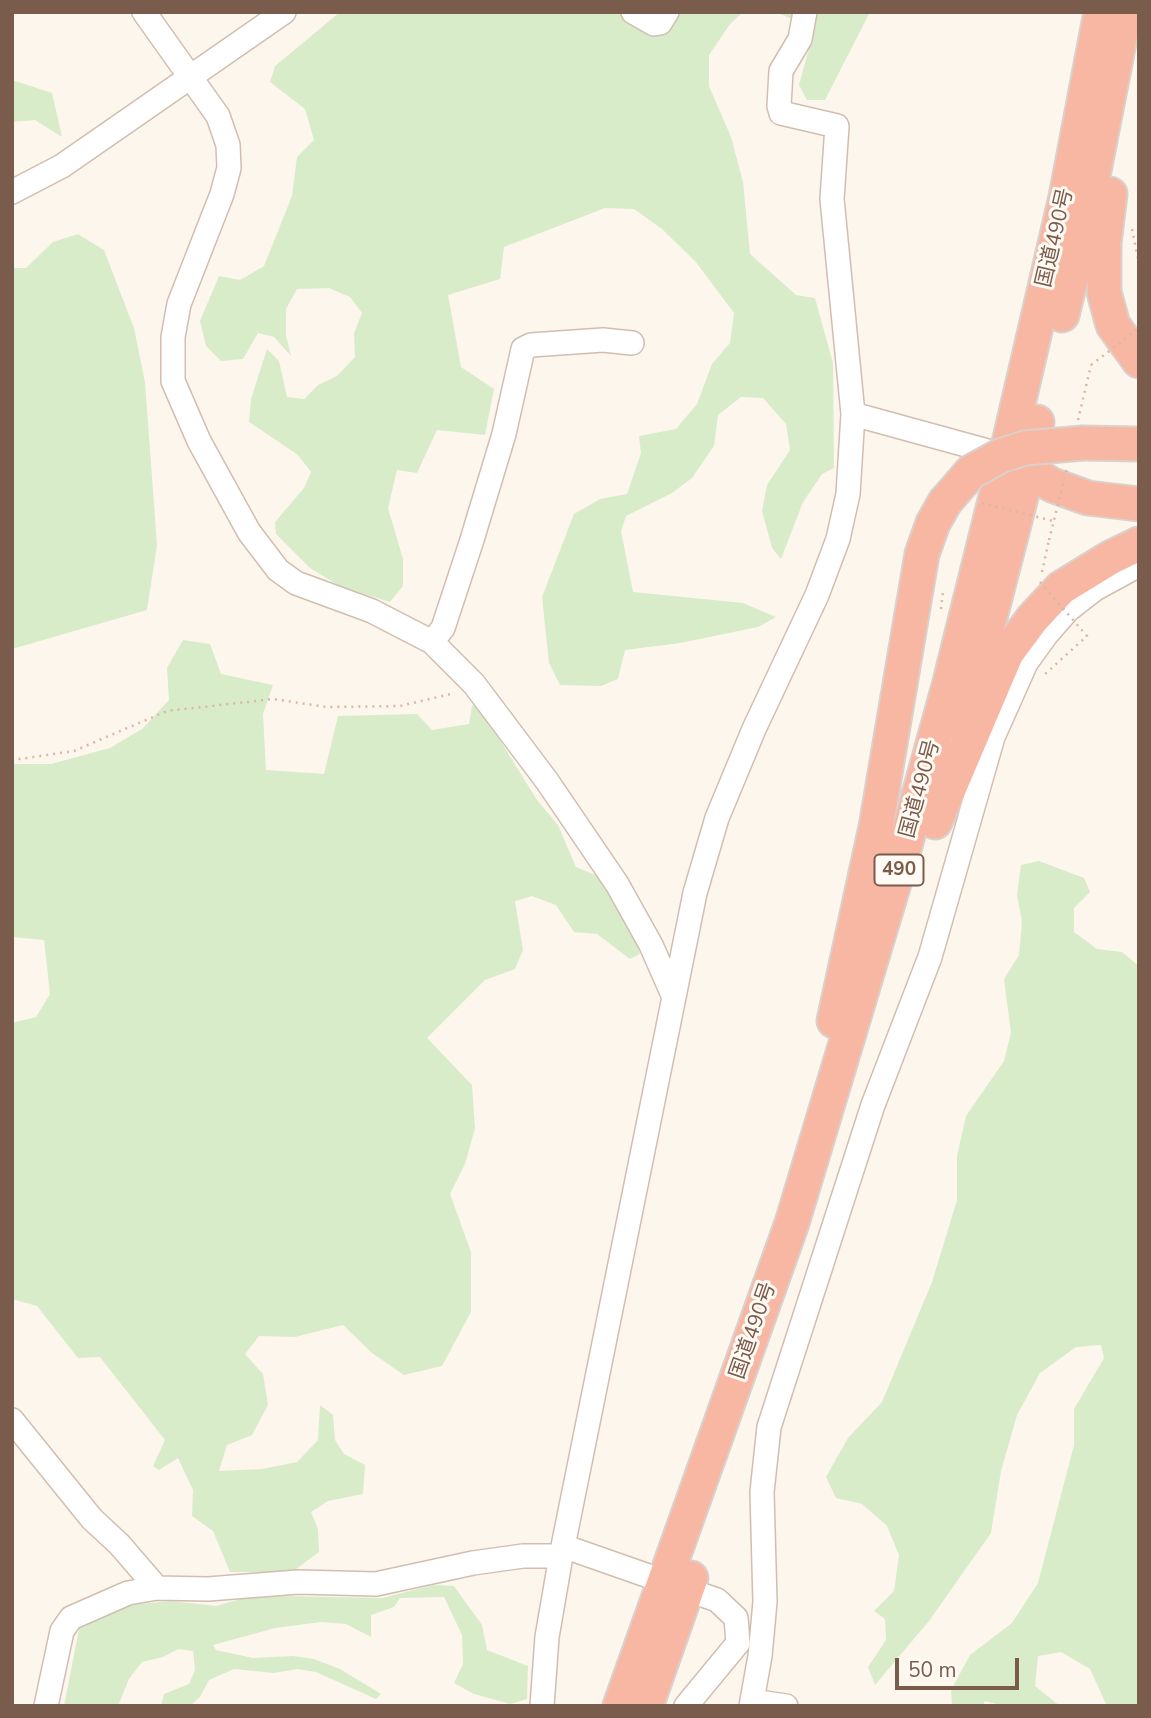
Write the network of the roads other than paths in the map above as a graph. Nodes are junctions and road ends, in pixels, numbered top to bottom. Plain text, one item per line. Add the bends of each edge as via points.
1 (144, 12) edge
2 (284, 12) edge
3 (633, 12) edge
4 (667, 12) edge
5 (806, 12) edge
6 (1101, 12) edge
7 (1125, 12) edge
8 (1119, 45) junction
9 (191, 76) junction
10 (12, 192) edge
11 (632, 343) dead end
12 (1139, 361) edge
13 (853, 414) junction
14 (1139, 444) edge
15 (1017, 463) junction
16 (1139, 504) edge
17 (1139, 544) edge
18 (1139, 565) edge
19 (432, 642) junction
20 (935, 822) junction
21 (673, 995) junction
22 (792, 1223) junction
23 (12, 1419) edge
24 (562, 1551) junction
25 (676, 1584) junction
26 (157, 1588) junction
27 (752, 1703) edge
28 (46, 1706) edge
29 (542, 1706) edge
30 (620, 1706) edge
31 (646, 1706) edge
32 (686, 1706) edge
33 (786, 1706) edge

1 - 9 street
2 - 9 street
3 - 4 street via 654,24
5 - 13 street via 800,39 781,71 779,106 782,113 837,126 832,200
6 - 15 highway, 国道490号 / 490
7 - 8 highway, 国道490号 / 490
8 - 12 highway via 1118,134 1104,243 1104,292 1113,325
8 - 15 highway, 国道490号 / 490 via 1081,237 1040,403
9 - 10 street via 62,166
9 - 19 street via 218,116 228,145 229,168 179,304 173,337 173,381 179,401 249,532 278,570 296,583 372,611
11 - 19 street via 603,340 523,349 504,434 471,543 443,628
13 - 15 street
13 - 21 street via 848,494 838,538 717,818
14 - 22 highway, bridge via 1025,448 1000,456 971,472 959,502 933,523 922,554 876,827
15 - 16 highway via 1052,485 1088,498
15 - 20 highway, 国道490号 / 490
15 - 22 highway, 国道490号 / 490
17 - 20 highway via 1061,588 1007,653
18 - 27 street via 1096,589 1047,634 1026,663 993,737 930,957 873,1105 769,1426 762,1492 765,1602
19 - 21 street via 474,684 617,884 652,945
20 - 25 highway, 国道490号 / 490 via 815,1220
21 - 24 street
22 - 25 highway, 国道490号 / 490
23 - 26 street via 92,1519
24 - 25 street
24 - 26 street via 473,1563 376,1584
24 - 29 street via 547,1637
25 - 30 highway, 国道490号 / 490
25 - 31 highway, 国道490号 / 490
25 - 32 street via 727,1608 739,1630 738,1643
26 - 28 street via 128,1593 71,1618 62,1631
27 - 33 street

